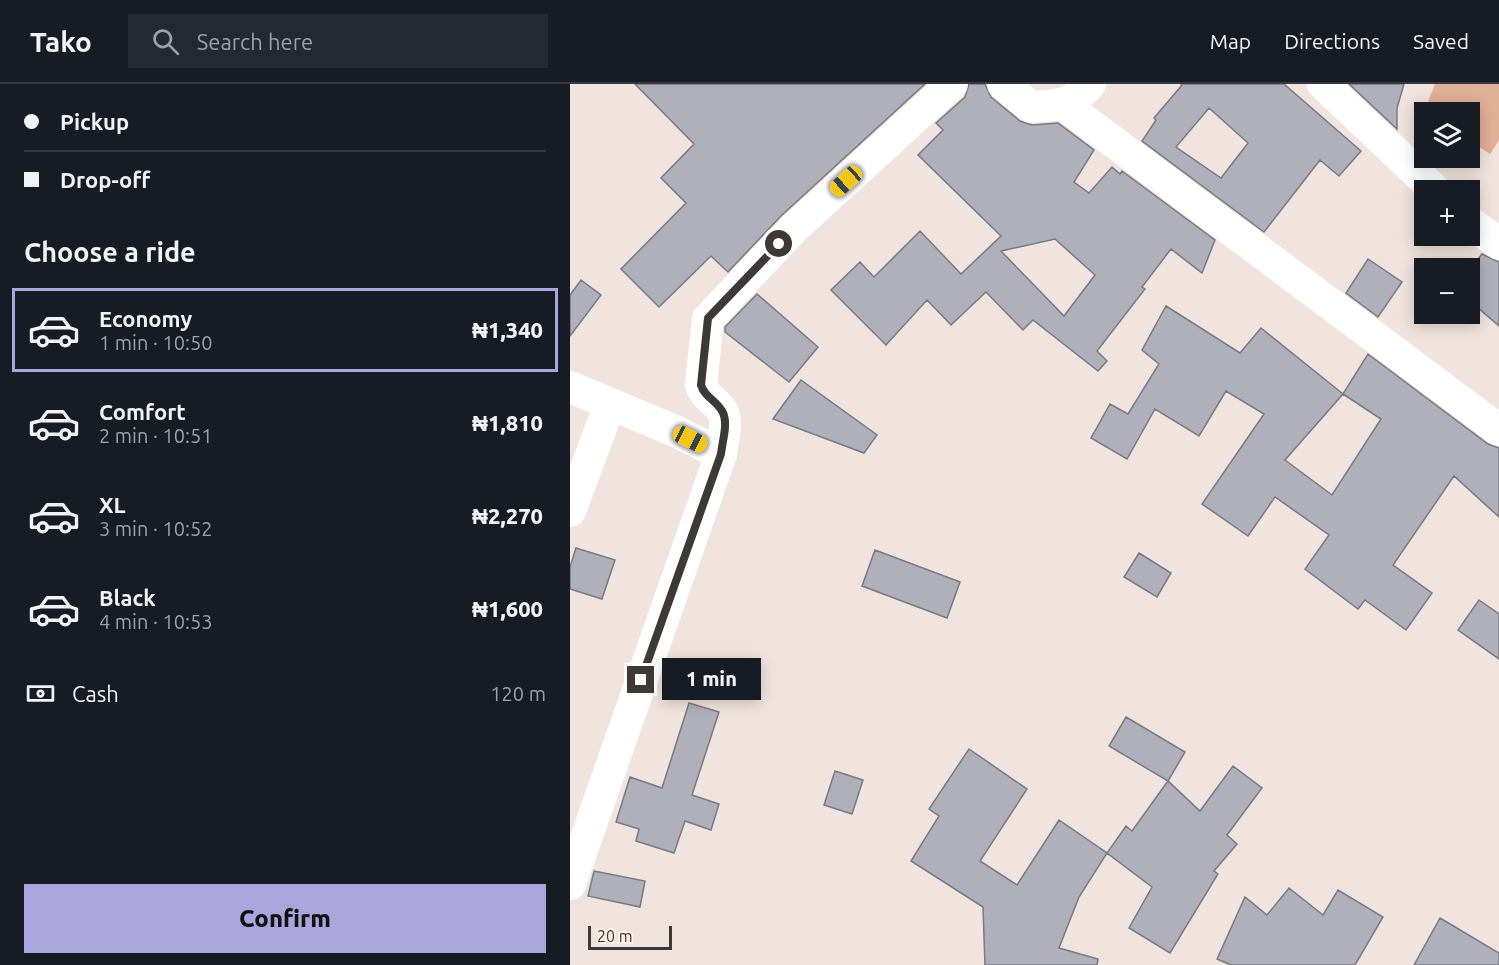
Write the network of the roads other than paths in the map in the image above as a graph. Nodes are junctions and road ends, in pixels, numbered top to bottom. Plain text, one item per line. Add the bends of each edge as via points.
1 (952, 84) edge
2 (1003, 84) edge
3 (1090, 84) edge
4 (1323, 84) edge
5 (1064, 105) junction
6 (1424, 180) edge
7 (1480, 230) edge
8 (1499, 244) edge
9 (570, 387) edge
10 (610, 404) junction
11 (1499, 430) edge
12 (721, 454) junction
13 (570, 511) edge
14 (570, 884) edge

1 - 12 street via 793,229 708,318 701,385 703,393 722,411 725,423
2 - 5 street via 1031,107
3 - 5 street
4 - 6 street
5 - 11 street
7 - 8 street
9 - 10 street
10 - 12 street
10 - 13 street
12 - 14 street

